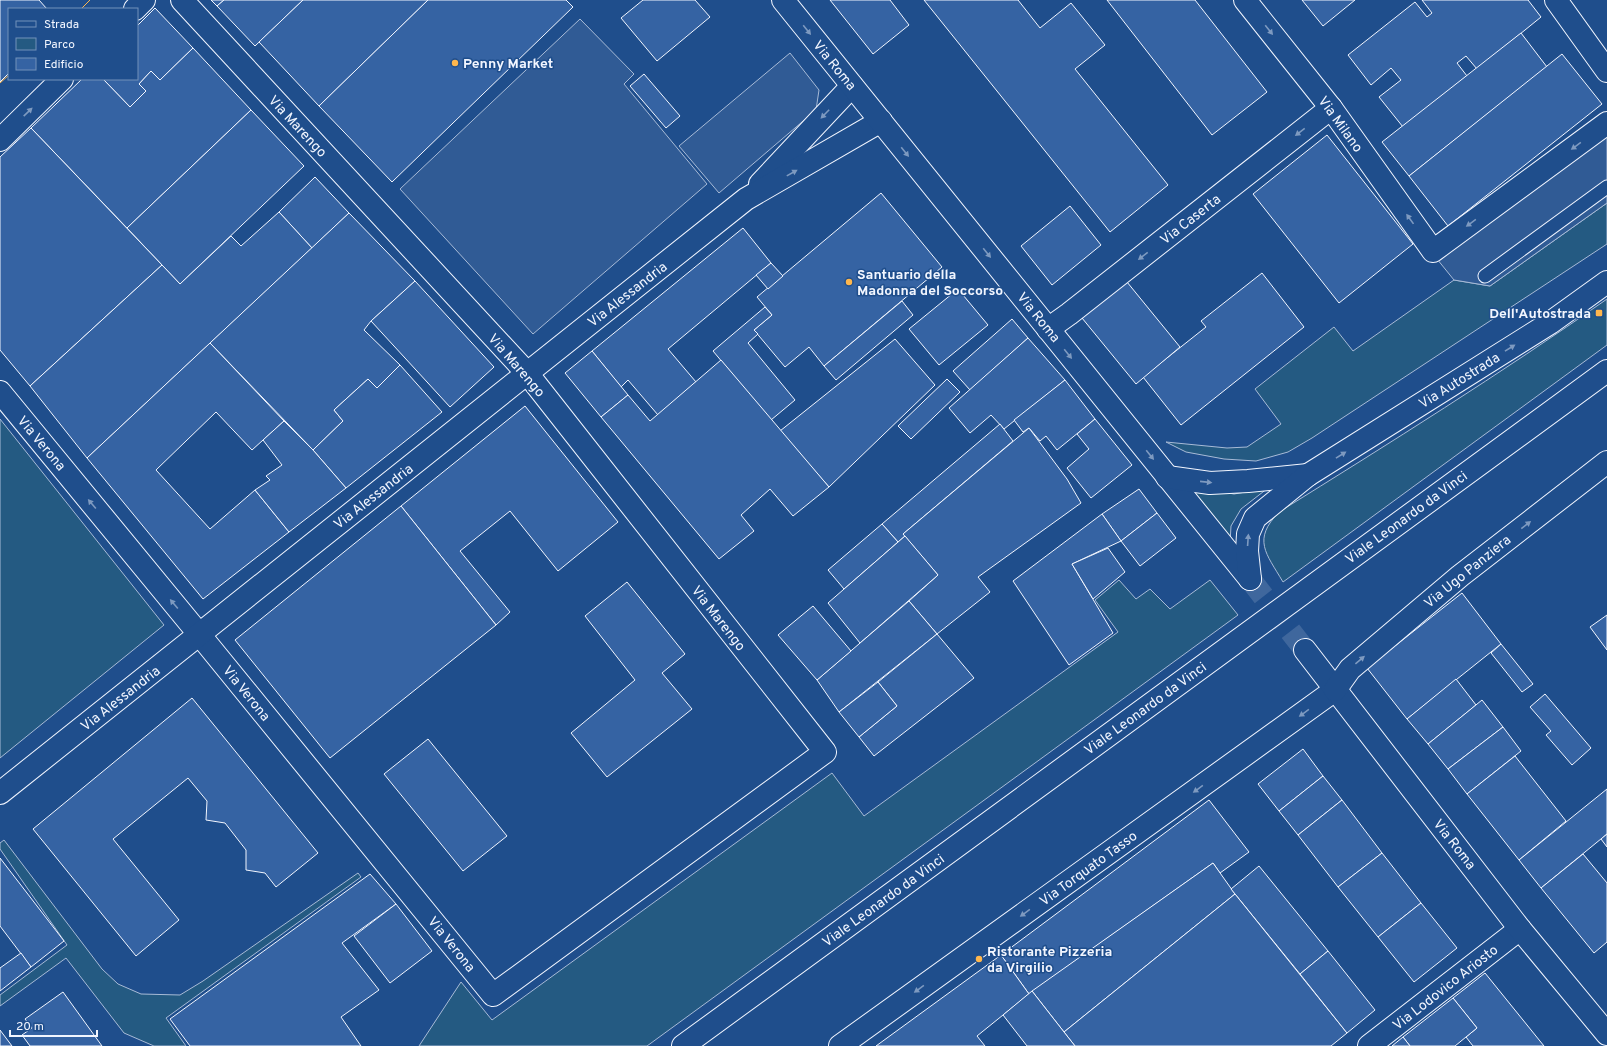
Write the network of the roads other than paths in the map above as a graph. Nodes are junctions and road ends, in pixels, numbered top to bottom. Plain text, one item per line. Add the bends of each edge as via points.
1 (144, 0) edge
2 (182, 0) edge
3 (783, 0) edge
4 (1245, 0) edge
5 (1556, 0) edge
6 (135, 8) edge
7 (1607, 71) edge
8 (61, 80) edge
9 (852, 86) junction
10 (1331, 108) junction
11 (881, 121) junction
12 (1607, 123) edge
13 (0, 140) edge
14 (1607, 187) edge
15 (746, 199) junction
16 (1485, 276) dead end
17 (1607, 282) edge
18 (1048, 329) junction
19 (1607, 371) edge
20 (527, 373) junction
21 (0, 392) edge
22 (1607, 462) edge
23 (1308, 475) junction
24 (1167, 477) junction
25 (1250, 579) joint
26 (199, 634) junction
27 (1305, 650) tunnel mouth
28 (1336, 690) junction
29 (0, 792) edge
30 (1520, 929) junction
31 (493, 995) joint
32 (1607, 1034) edge
33 (683, 1046) edge
34 (840, 1046) edge
35 (1369, 1046) edge

1 - 6 main road
2 - 20 main road, Via Marengo
3 -> 9 main road, Via Roma
4 -> 10 main road, Via Milano
5 - 7 main road
13 -> 8 main road
9 - 11 main road, Via Roma
9 -> 15 main road, Via Alessandria
12 -> 10 main road, Via Milano via 1433,251
10 -> 18 main road, Via Caserta
15 -> 11 main road, Via Alessandria
11 -> 18 main road, Via Roma
14 - 16 lane
15 - 20 main road, Via Alessandria
23 -> 17 main road, Via Autostrada via 1550,323
18 -> 24 main road, Via Roma
19 - 33 main road, Viale Leonardo da Vinci
20 - 26 main road, Via Alessandria
20 - 31 main road, Via Marengo via 825,752
26 -> 21 main road, Via Verona
28 -> 22 main road, Via Ugo Panziera via 1350,669 1460,576
24 -> 23 main road, Via Autostrada via 1210,483
25 -> 23 main road, Via Autostrada via 1248,534 1255,518
24 - 25 main road, Via Roma
26 - 29 main road, Via Alessandria
26 - 31 main road, Via Verona
27 - 28 main road, Via Roma
28 - 30 main road, Via Roma
28 -> 34 main road, Via Torquato Tasso
30 - 32 main road, Via Roma
30 - 35 main road, Via Lodovico Ariosto

